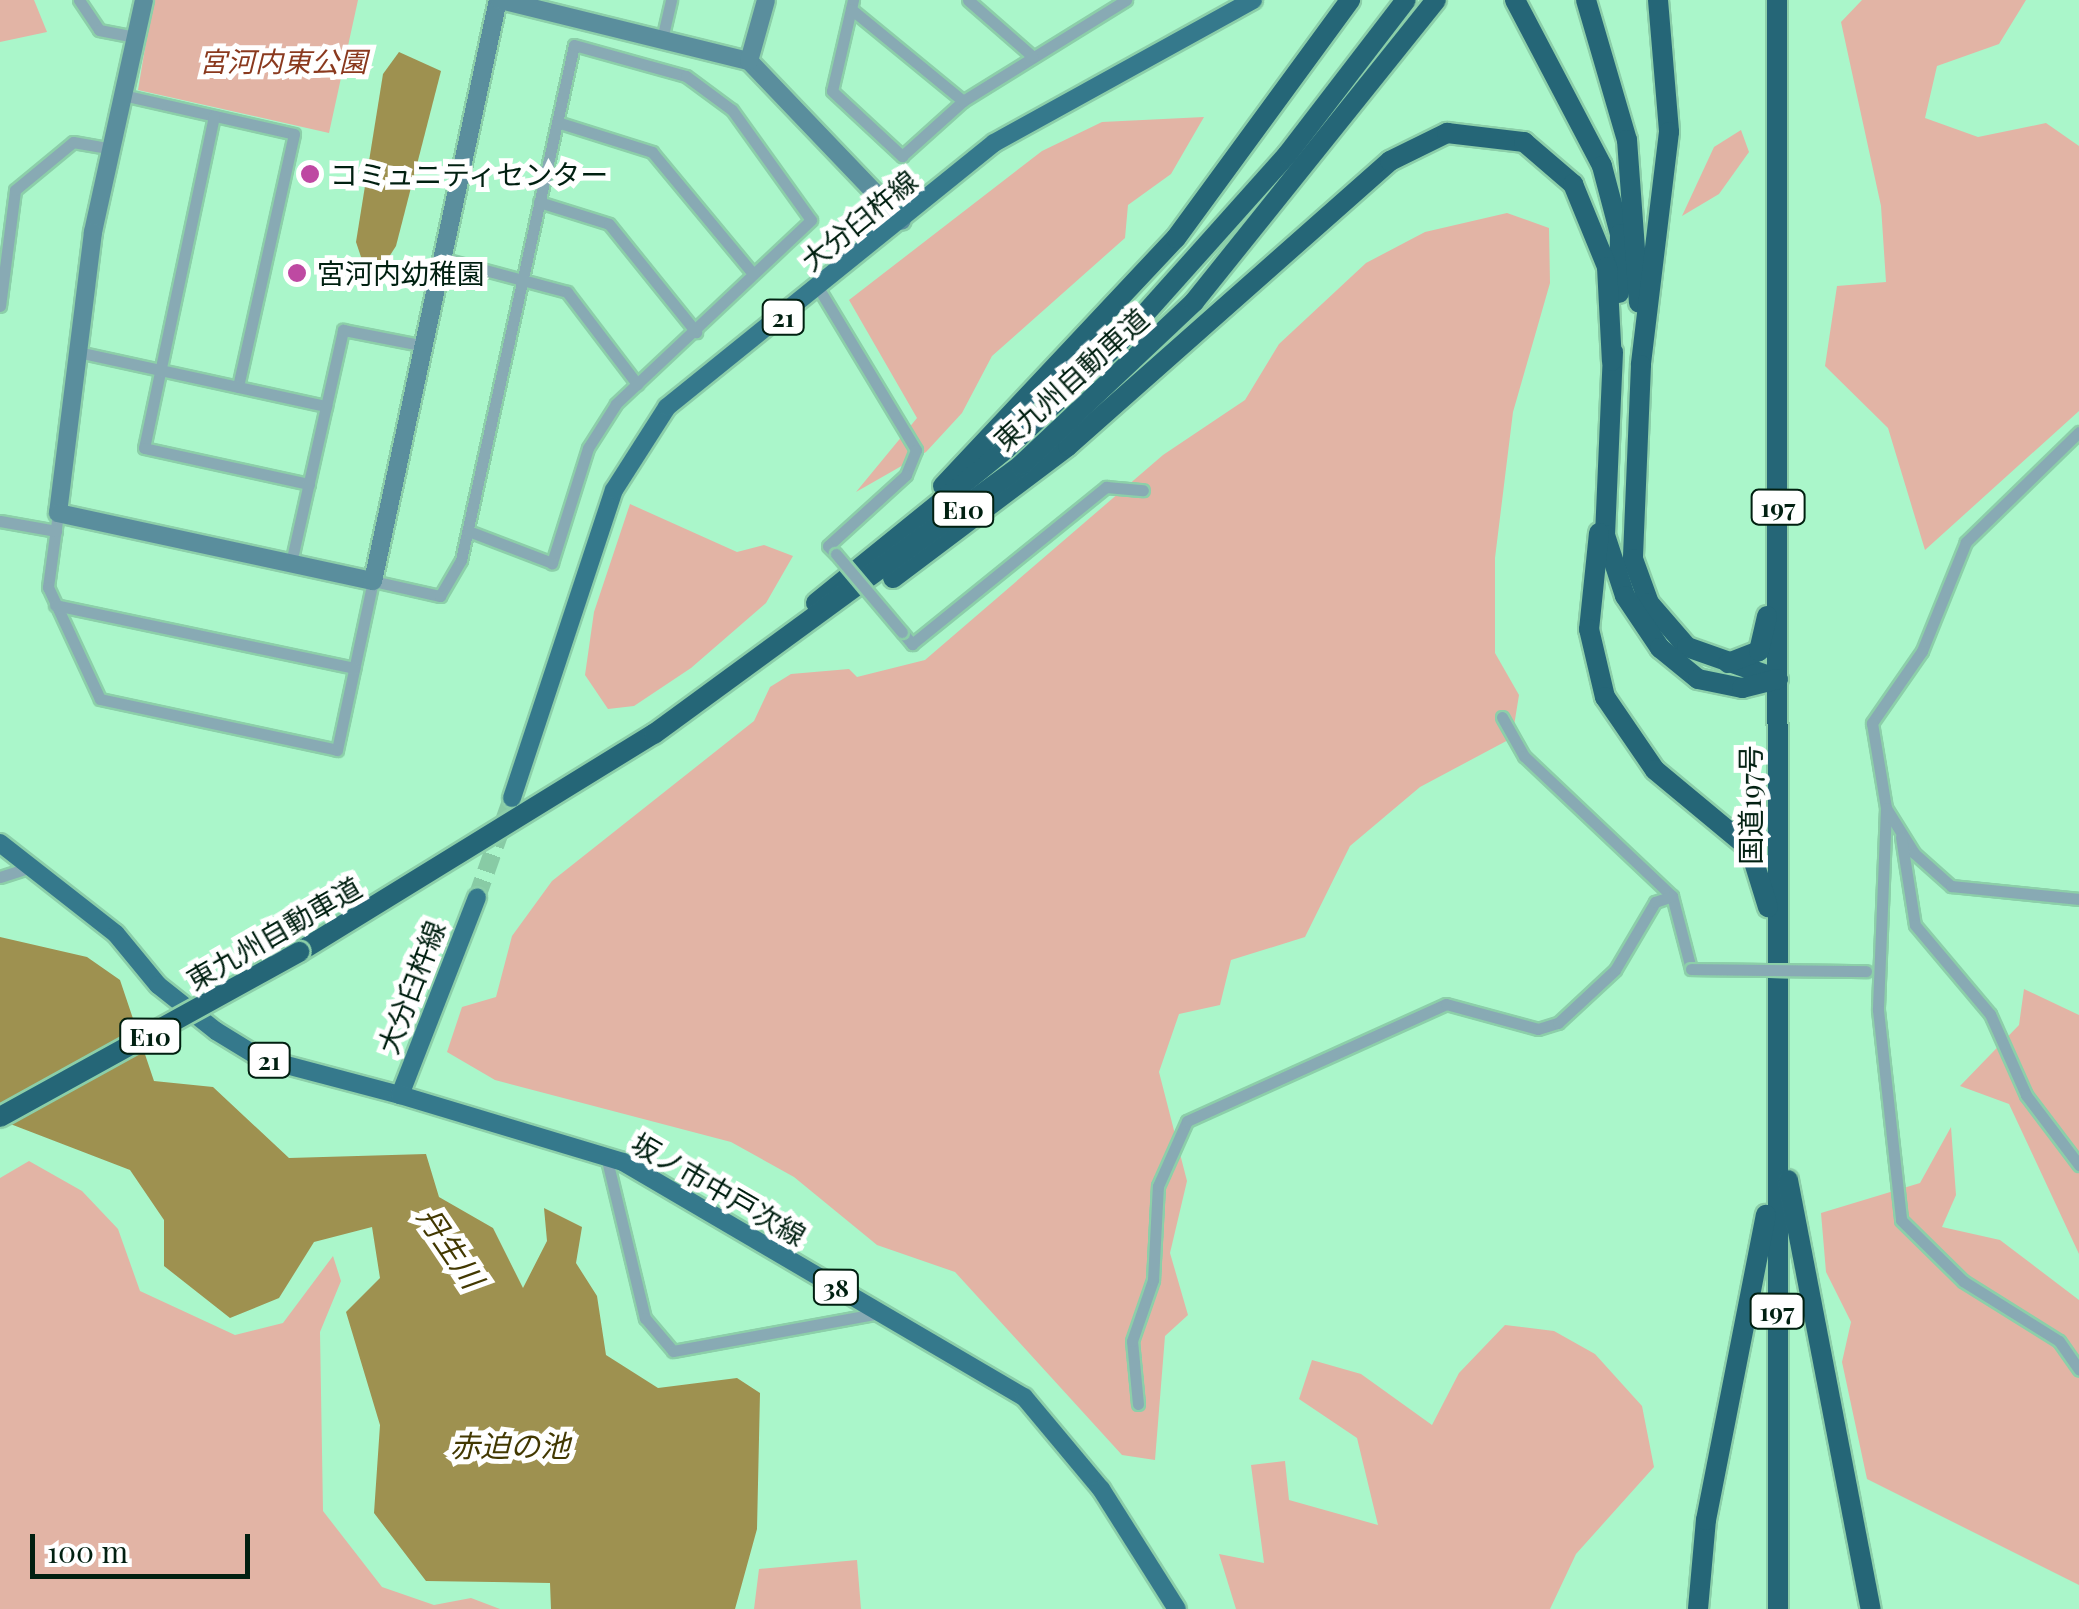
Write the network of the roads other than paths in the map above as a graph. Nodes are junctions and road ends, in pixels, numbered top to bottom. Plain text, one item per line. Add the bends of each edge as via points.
1 (78, 0) edge
2 (144, 0) edge
3 (499, 0) edge
4 (670, 0) edge
5 (766, 0) edge
6 (1126, 0) edge
7 (1253, 0) edge
8 (1350, 0) edge
9 (1406, 0) edge
10 (1436, 0) edge
11 (1515, 0) edge
12 (1586, 0) edge
13 (1658, 0) edge
14 (1776, 0) edge
15 (972, 1) edge
16 (852, 5) edge
17 (663, 35) junction
18 (136, 37) junction
19 (1033, 58) junction
20 (749, 60) junction
21 (123, 95) junction
22 (963, 100) junction
23 (214, 116) junction
24 (557, 122) junction
25 (112, 150) junction
26 (538, 202) junction
27 (902, 221) junction
28 (444, 259) junction
29 (750, 270) junction
30 (523, 277) junction
31 (819, 289) junction
32 (0, 306) edge
33 (696, 332) junction
34 (425, 346) junction
35 (78, 352) junction
36 (1612, 362) junction
37 (1641, 364) junction
38 (161, 370) junction
39 (637, 384) junction
40 (238, 387) junction
41 (326, 406) junction
42 (1777, 406) junction
43 (2079, 432) edge
44 (309, 484) junction
45 (1144, 490) dead end
46 (1604, 504) junction
47 (0, 521) edge
48 (57, 522) junction
49 (468, 531) junction
50 (292, 563) junction
51 (373, 581) junction
52 (832, 590) junction
53 (55, 605) junction
54 (1702, 658) junction
55 (354, 668) junction
56 (1778, 680) junction
57 (1502, 717) dead end
58 (654, 734) junction
59 (569, 785) junction
60 (512, 798) tunnel mouth
61 (1886, 808) junction
62 (1901, 837) junction
63 (0, 843) edge
64 (33, 866) junction
65 (0, 877) edge
66 (1672, 896) junction
67 (476, 897) tunnel mouth
68 (2079, 899) edge
69 (1873, 971) junction
70 (1778, 1013) junction
71 (400, 1095) junction
72 (1777, 1108) junction
73 (0, 1117) edge
74 (606, 1156) junction
75 (2079, 1165) edge
76 (880, 1313) junction
77 (2079, 1370) edge
78 (1138, 1404) dead end
79 (1177, 1609) edge
80 (1698, 1609) edge
81 (1778, 1609) edge
82 (1871, 1609) edge

1 - 18 street via 99,30
2 - 18 street
3 - 17 street
3 - 28 street
4 - 17 street
5 - 20 street
6 - 19 street
7 - 27 main road, 大分臼杵線 / 21 via 994,143
8 - 52 highway via 1254,140 1076,352
9 - 52 highway, 東九州自動車道 / E10 via 1288,155 1063,397
10 - 58 highway, 東九州自動車道 / E10 via 1306,171 1194,302 1080,414 900,558
11 - 36 highway via 1593,144 1613,200 1621,259
12 - 37 highway via 1627,140
13 - 37 highway via 1668,132
14 - 42 highway, 国道197号 / 197
15 - 19 street
16 - 22 street
16 - 22 street via 832,91 902,156
17 - 20 street
18 - 21 street
19 - 22 street
20 - 27 street
21 - 23 street
21 - 25 street
23 - 38 street
23 - 40 street via 294,134
24 - 26 street
24 - 29 street via 652,152
24 - 29 street via 574,44 714,93 810,220
25 - 32 street via 73,142 15,190
25 - 35 street
26 - 30 street
26 - 33 street via 608,224
27 - 31 main road, 大分臼杵線 / 21
28 - 30 street
28 - 34 street
29 - 33 street
30 - 39 street via 567,292
30 - 49 street
31 - 45 street, bridge via 916,450 906,475 828,546 912,644 1106,488
31 - 60 main road, 大分臼杵線 / 21 via 667,407 638,444 614,490
33 - 39 street
34 - 41 street via 343,330
34 - 51 street
35 - 38 street
35 - 48 street
36 - 46 highway
36 - 58 highway via 1607,266 1573,184 1543,154 1504,134 1428,138 1365,182 996,506
37 - 54 highway via 1633,558 1659,617
38 - 40 street
38 - 44 street via 144,448
39 - 49 street via 588,448 552,564
40 - 41 street
41 - 44 street
42 - 54 highway via 1764,641 1742,662
42 - 56 highway, 国道197号 / 197
43 - 61 street via 1966,542 1922,651 1878,704 1872,722
44 - 50 street
46 - 56 highway via 1616,576 1672,660 1727,688
46 - 70 highway via 1589,629 1605,697 1656,770 1750,849 1767,894
47 - 48 street
48 - 50 street
48 - 53 street via 48,587
49 - 51 street via 451,588 440,596
50 - 51 street
51 - 55 street
52 - 59 highway, 東九州自動車道 / E10
53 - 55 street
53 - 55 street via 89,688 121,705 336,750
54 - 56 highway
56 - 70 highway, 国道197号 / 197
57 - 66 street via 1524,756
58 - 59 highway, 東九州自動車道 / E10
59 - 73 highway, 東九州自動車道 / E10, bridge via 299,952
61 - 62 street
61 - 69 street
62 - 68 street via 1951,886
62 - 75 street via 1914,925 1975,992 2026,1095
63 - 64 main road, 大分臼杵線 / 21
64 - 65 street
64 - 71 main road, 大分臼杵線 / 21 via 216,1031 260,1058
66 - 69 street, bridge via 1691,969
66 - 78 street via 1655,902 1615,970 1558,1023 1538,1029 1446,1004 1187,1121 1158,1186 1153,1280 1132,1342
67 - 71 main road, 大分臼杵線
69 - 77 street via 1902,1220 1962,1281 2059,1341
70 - 72 highway, 国道197号 / 197
71 - 74 main road, 坂ノ市中戸次線 / 38
72 - 80 highway via 1758,1280 1706,1520
72 - 81 highway, 国道197号 / 197
72 - 82 highway via 1801,1278 1865,1543
74 - 76 main road, 坂ノ市中戸次線 / 38
74 - 76 street via 626,1210 645,1318 673,1351 694,1354
76 - 79 main road, 坂ノ市中戸次線 / 38 via 1024,1397 1101,1489

